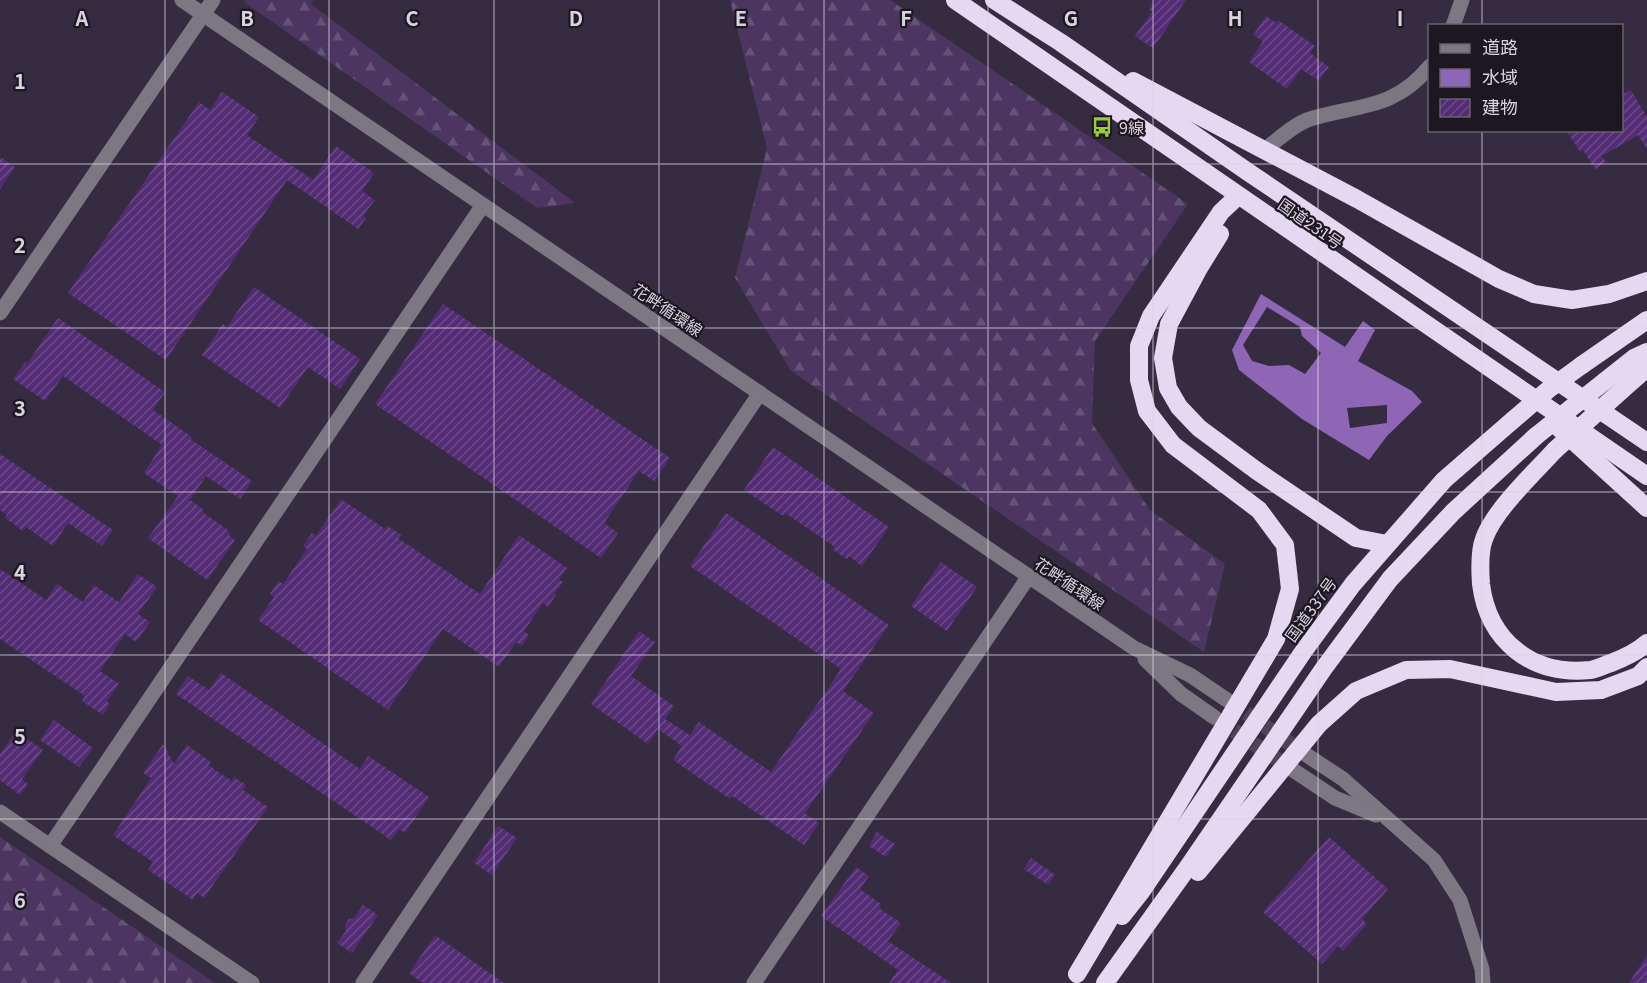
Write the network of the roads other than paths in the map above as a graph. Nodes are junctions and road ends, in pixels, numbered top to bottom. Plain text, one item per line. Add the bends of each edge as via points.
1 (182, 0) edge
2 (213, 0) edge
3 (994, 0) edge
4 (1462, 0) edge
5 (958, 1) edge
6 (203, 15) junction
7 (1454, 24) edge
8 (1060, 42) junction
9 (1428, 68) edge
10 (1264, 150) junction
11 (1248, 172) junction
12 (1238, 196) junction
13 (483, 205) junction
14 (1647, 281) edge
15 (0, 313) edge
16 (1647, 320) edge
17 (1647, 352) edge
18 (1647, 368) edge
19 (1503, 378) junction
20 (760, 393) junction
21 (1647, 442) edge
22 (1647, 476) edge
23 (1647, 508) edge
24 (1387, 544) junction
25 (1029, 576) junction
26 (1645, 643) edge
27 (1134, 648) junction
28 (1647, 668) edge
29 (1227, 700) tunnel mouth
30 (1215, 717) tunnel mouth
31 (1305, 754) tunnel mouth
32 (1293, 770) tunnel mouth
33 (0, 812) edge
34 (1390, 821) junction
35 (50, 846) junction
36 (1074, 978) edge
37 (1106, 982) edge
38 (252, 983) edge
39 (363, 983) edge
40 (754, 983) edge
41 (1483, 983) edge

1 - 6 street, 花畔循環線
2 - 6 street
3 - 8 highway, 国道231号
4 - 7 street
5 - 12 highway, 国道231号
6 - 13 street, 花畔循環線
6 - 15 street
8 - 10 highway, 国道231号
8 - 11 highway, 国道231号
9 - 10 street via 1401,93 1380,103 1308,120
10 - 11 highway
10 - 14 highway, 国道231号 via 1499,279 1534,294 1572,300 1609,294
11 - 12 highway
11 - 21 highway, 国道231号
12 - 19 highway, 国道231号
12 - 24 highway via 1232,216 1169,324 1163,358 1168,388 1199,428 1257,471 1356,538
12 - 36 highway via 1221,212 1151,316 1139,346 1139,380 1148,411 1173,445 1259,510 1285,545 1290,589 1276,639
13 - 20 street, 花畔循環線
13 - 35 street
16 - 24 highway, 国道337号, bridge via 1549,389 1513,420 1444,480
17 - 37 highway, bridge via 1634,358 1536,436 1453,512 1390,579
18 - 26 highway, bridge via 1555,450 1499,513 1484,539 1480,570 1484,605 1499,634 1521,656 1554,668 1591,670 1623,659
19 - 22 highway, 国道231号
19 - 23 highway
20 - 25 street, 花畔循環線
20 - 39 street
24 - 36 highway, 国道337号 via 1303,652 1141,892
25 - 27 street, 花畔循環線
25 - 40 street
27 - 29 street, 花畔循環線 via 1190,675
27 - 30 street, 花畔循環線 via 1181,694
28 - 37 highway via 1638,676 1601,690 1556,692 1450,669 1406,670 1356,691 1319,724
31 - 34 street via 1343,779
32 - 34 street via 1335,798
33 - 35 street
34 - 41 street via 1434,860 1460,900
35 - 38 street

